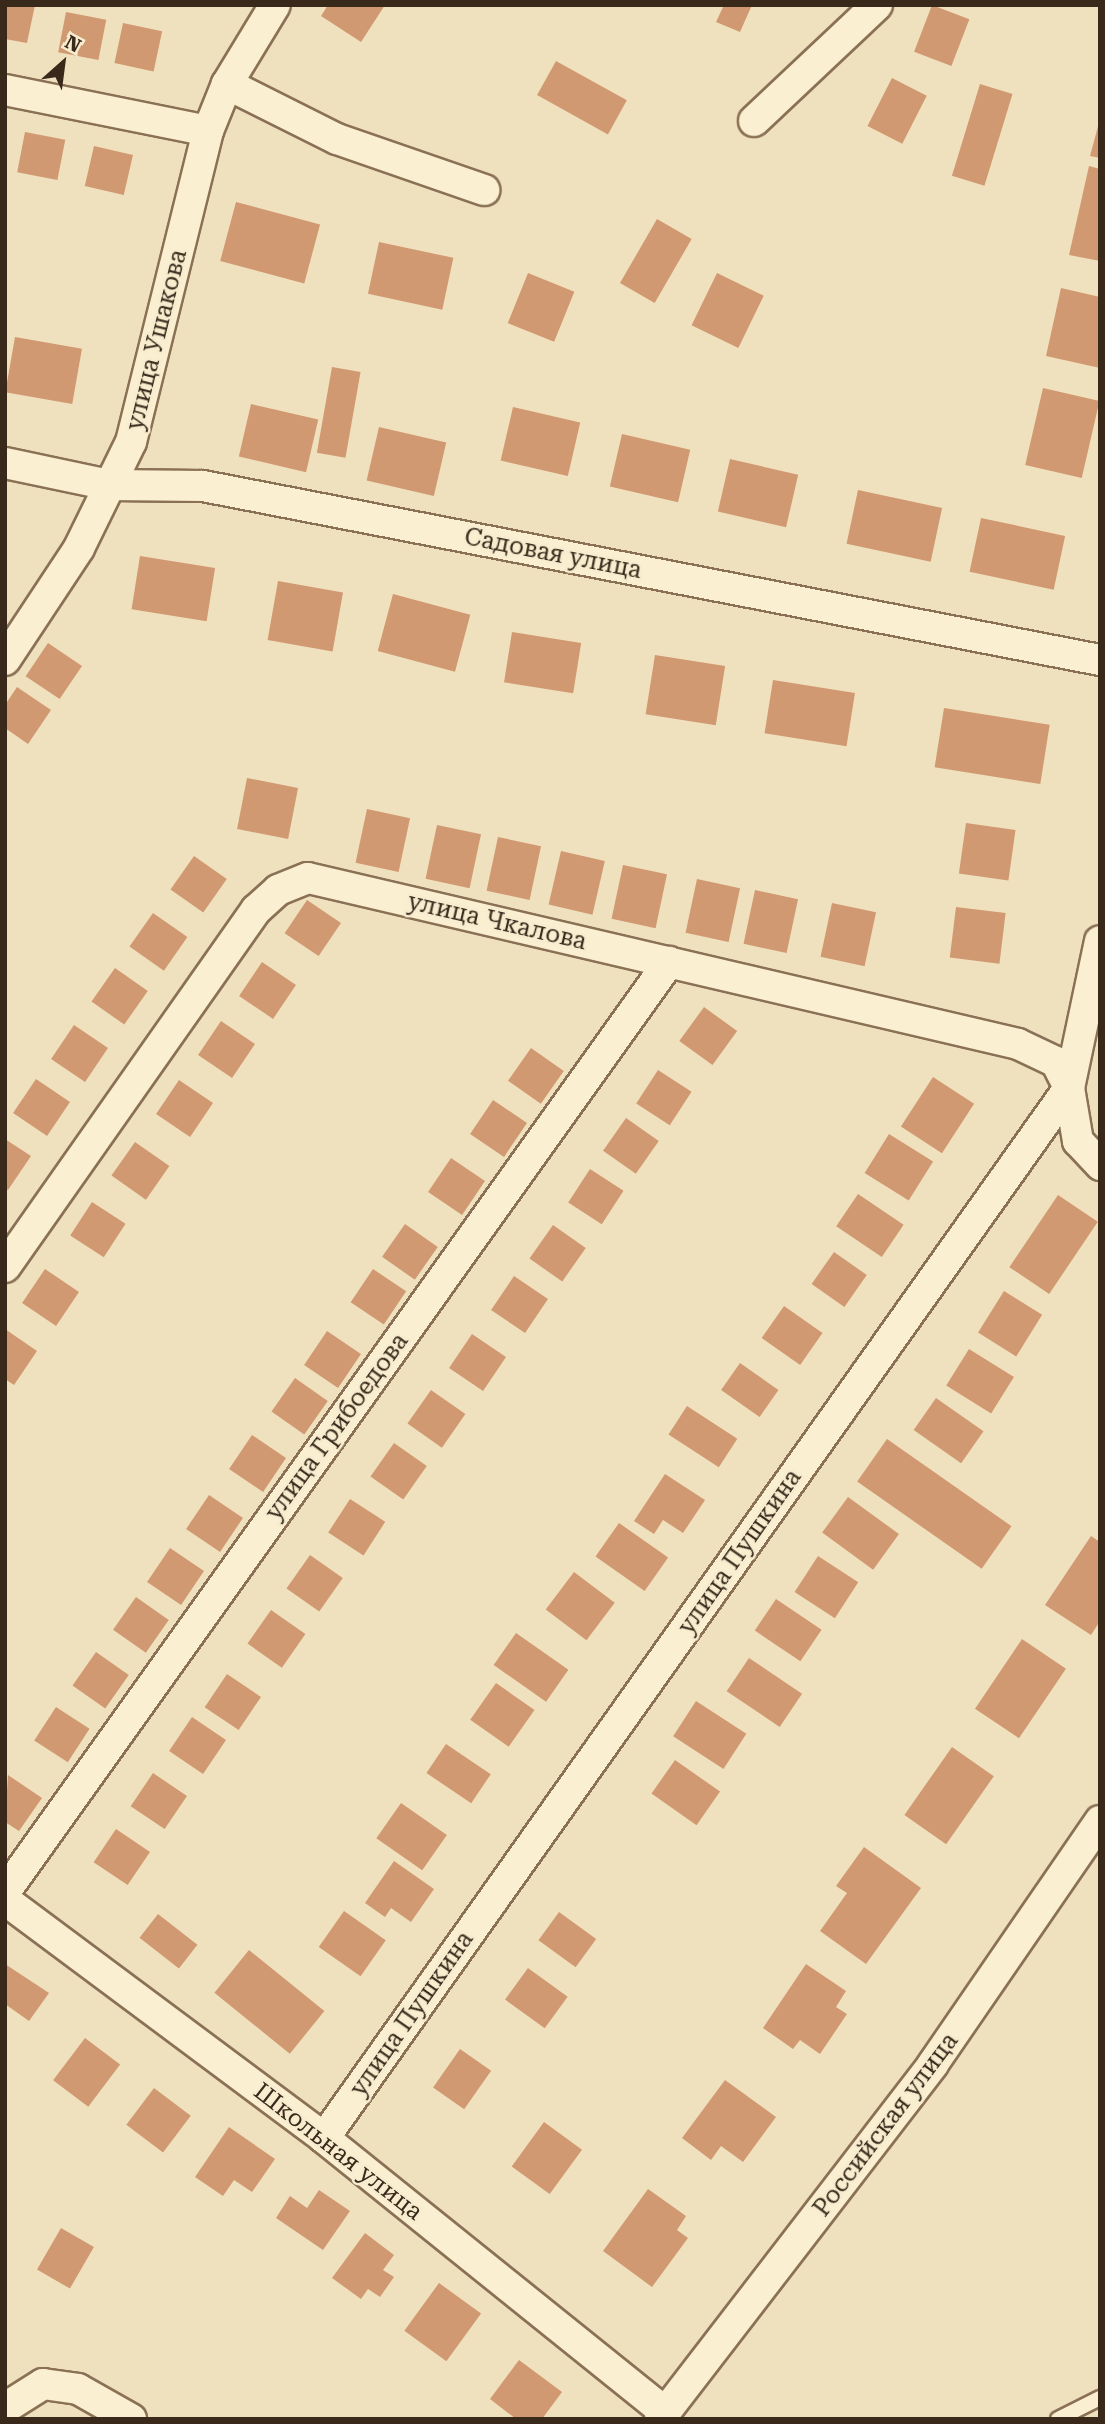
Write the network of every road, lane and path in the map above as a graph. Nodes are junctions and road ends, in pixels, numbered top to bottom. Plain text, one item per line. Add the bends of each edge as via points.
1 (275, 5) edge
2 (877, 5) edge
3 (228, 84) junction
4 (5, 90) edge
5 (754, 121) dead end
6 (208, 131) junction
7 (484, 190) dead end
8 (5, 463) edge
9 (109, 485) junction
10 (5, 660) edge
11 (1100, 660) edge
12 (1100, 941) edge
13 (669, 962) junction
14 (1069, 1088) junction
15 (1100, 1165) edge
16 (5, 1267) edge
17 (1100, 1821) edge
18 (5, 1892) edge
19 (5, 1900) edge
20 (324, 2138) junction
21 (1100, 2398) edge
22 (5, 2408) edge
23 (666, 2416) edge
24 (131, 2419) edge
25 (1058, 2419) edge

1 - 3 street, улица Ушакова
2 - 5 street
3 - 6 street, улица Ушакова
3 - 7 street via 337,139
4 - 6 street
6 - 9 street, улица Ушакова via 131,442
8 - 9 street, Садовая улица
9 - 10 street, улица Ушакова via 79,548
9 - 11 street, Садовая улица via 203,486
12 - 14 street, улица Пушкина
13 - 14 street, улица Чкалова via 1018,1044 1056,1062
13 - 16 street, улица Чкалова via 308,878 278,890 257,910
13 - 18 street, улица Грибоедова
14 - 15 street, улица Чкалова via 1078,1141
14 - 20 street, улица Пушкина
17 - 23 street, Российская улица via 933,2064
19 - 20 street, Школьная улица
20 - 23 street, Школьная улица
21 - 25 lane
22 - 24 street via 43,2384 78,2389

